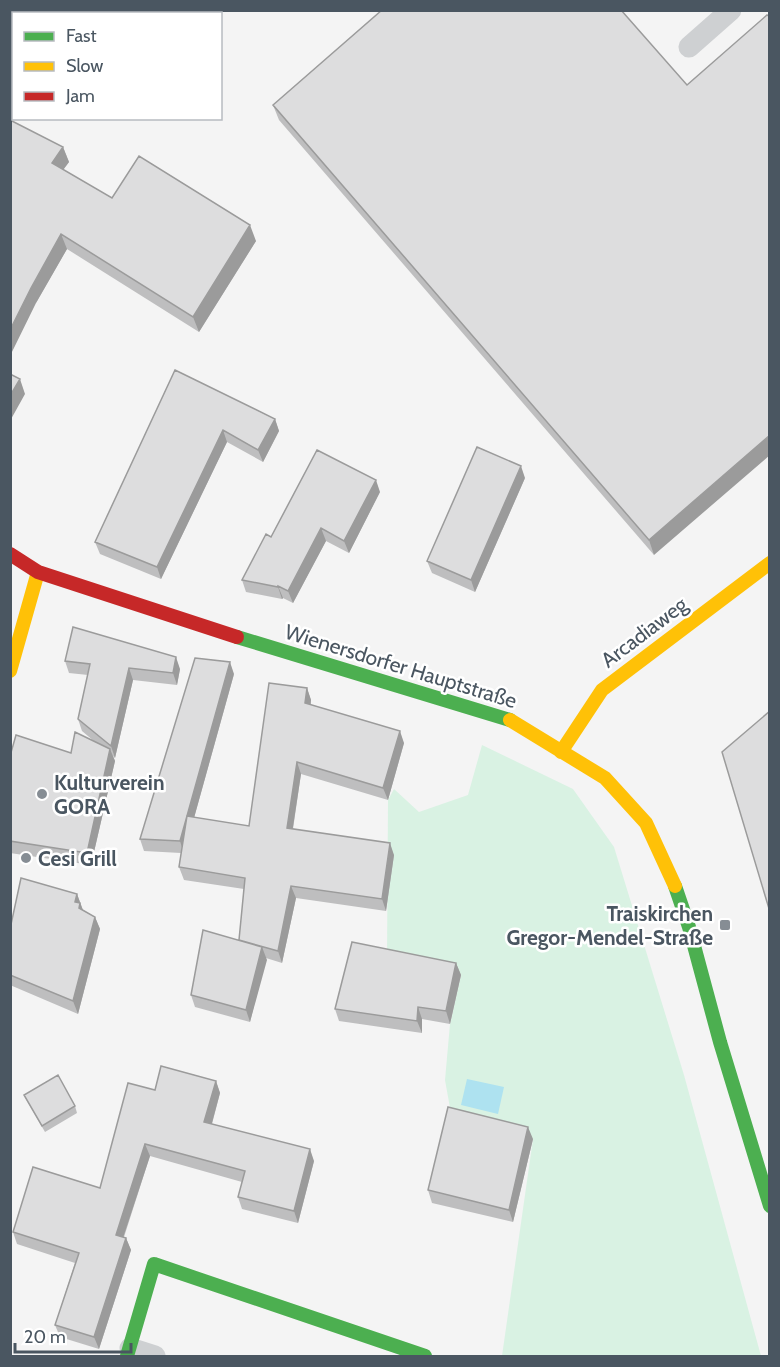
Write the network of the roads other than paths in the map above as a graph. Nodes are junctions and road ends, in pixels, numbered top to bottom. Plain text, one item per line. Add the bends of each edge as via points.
1 (731, 10) edge
2 (689, 47) dead end
3 (10, 554) edge
4 (770, 563) edge
5 (38, 572) junction
6 (10, 671) edge
7 (561, 752) junction
8 (770, 1206) edge
9 (129, 1352) edge
10 (156, 1356) edge
11 (425, 1356) edge

1 - 2 lane
3 - 5 street, Wienersdorfer Hauptstraße
4 - 7 street, Arcadiaweg via 602,690
5 - 6 street
5 - 7 street, Wienersdorfer Hauptstraße via 513,721
7 - 8 street, Wienersdorfer Hauptstraße via 605,778 646,823 673,880
9 - 10 lane
9 - 11 street via 154,1264

